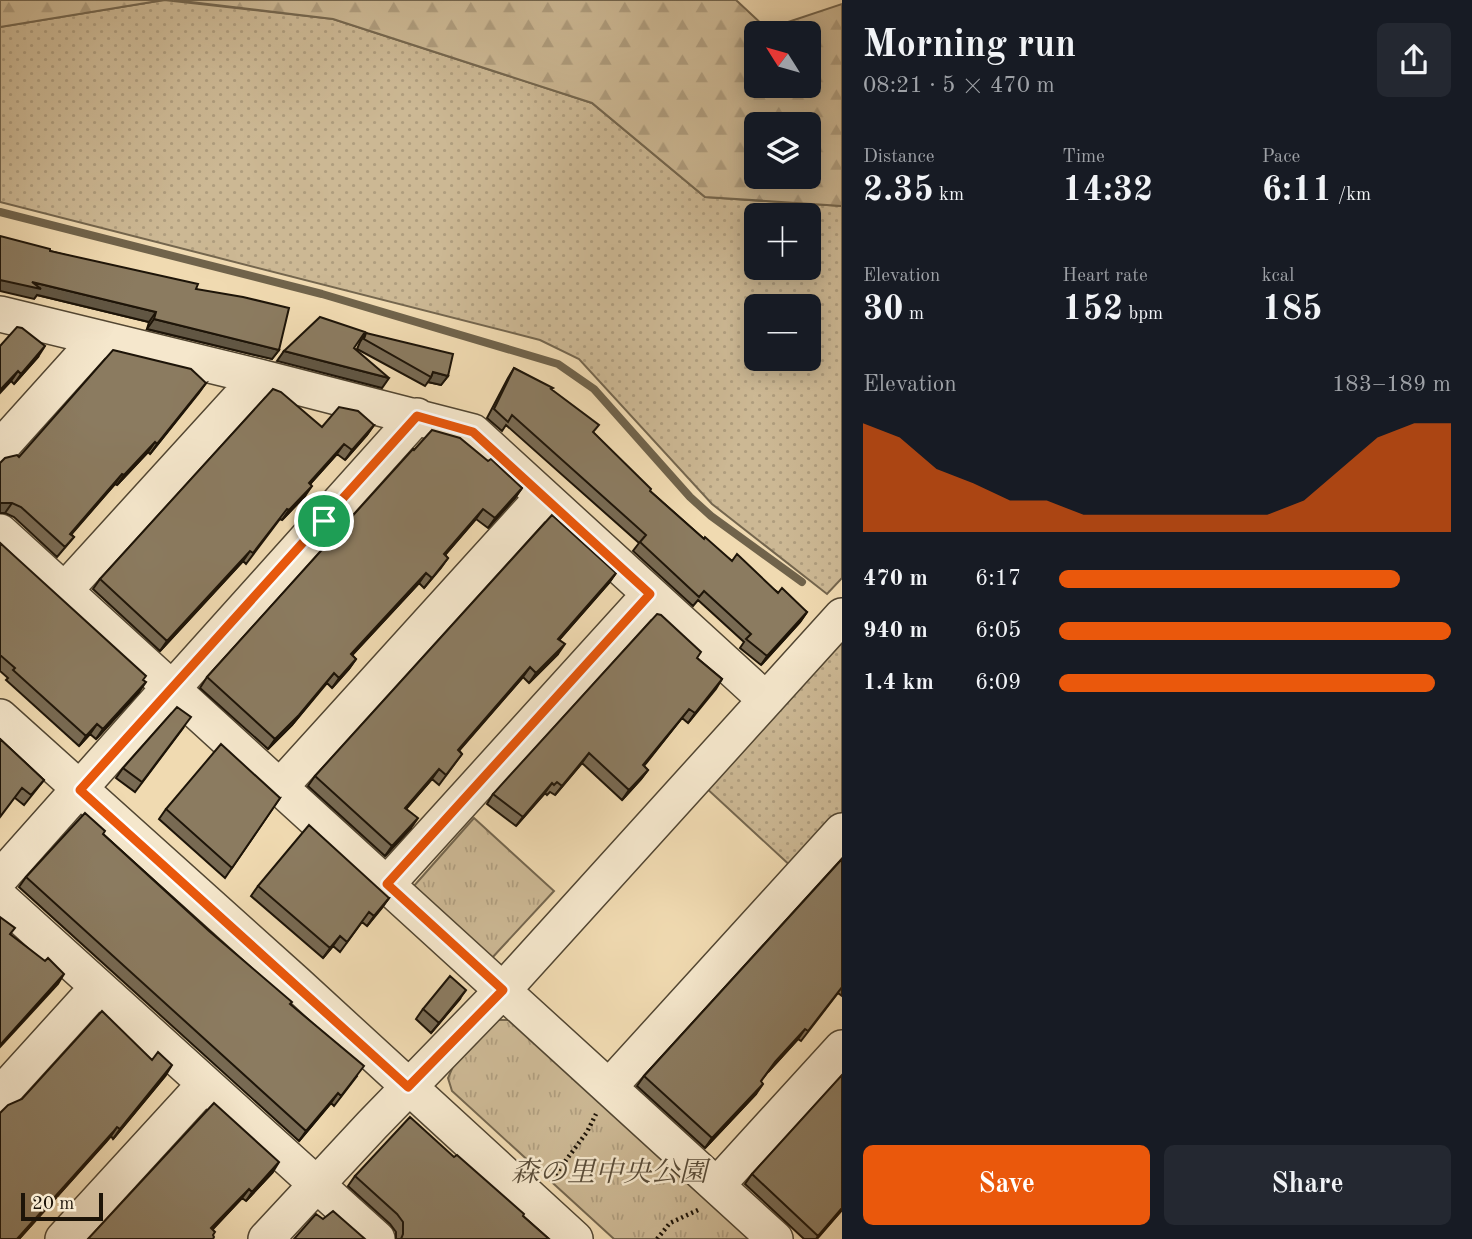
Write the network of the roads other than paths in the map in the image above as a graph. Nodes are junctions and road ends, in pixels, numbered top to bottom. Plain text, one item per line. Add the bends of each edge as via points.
1 (0, 314) edge
2 (99, 338) junction
3 (259, 377) junction
4 (417, 416) junction
5 (0, 448) edge
6 (543, 497) junction
7 (0, 532) edge
8 (65, 590) junction
9 (650, 594) junction
10 (842, 616) edge
11 (171, 688) junction
12 (765, 699) junction
13 (0, 717) edge
14 (279, 786) junction
15 (80, 790) junction
16 (842, 831) edge
17 (0, 878) edge
18 (387, 884) junction
19 (0, 898) edge
20 (98, 987) junction
21 (503, 990) junction
22 (842, 1048) edge
23 (205, 1084) junction
24 (408, 1087) junction
25 (612, 1090) junction
26 (0, 1095) edge
27 (317, 1184) junction
28 (717, 1185) junction
29 (63, 1239) edge
30 (267, 1239) edge
31 (377, 1239) edge
32 (575, 1239) edge
33 (775, 1239) edge

1 - 2 street
2 - 3 street
2 - 5 street
3 - 4 street
3 - 8 street
4 - 6 street via 473,432
4 - 11 street
6 - 9 street
6 - 14 street
7 - 8 street
8 - 11 street
9 - 12 street
9 - 18 street
10 - 12 street
11 - 14 street
11 - 15 street
12 - 21 street
13 - 15 street
14 - 18 street
15 - 17 street
15 - 24 street
16 - 25 street
18 - 21 street
19 - 20 street
20 - 23 street
20 - 26 street
21 - 24 street
21 - 25 street
22 - 28 street
23 - 27 street
23 - 29 street
24 - 27 street
24 - 32 street
25 - 28 street
27 - 30 street
27 - 31 street
28 - 33 street

